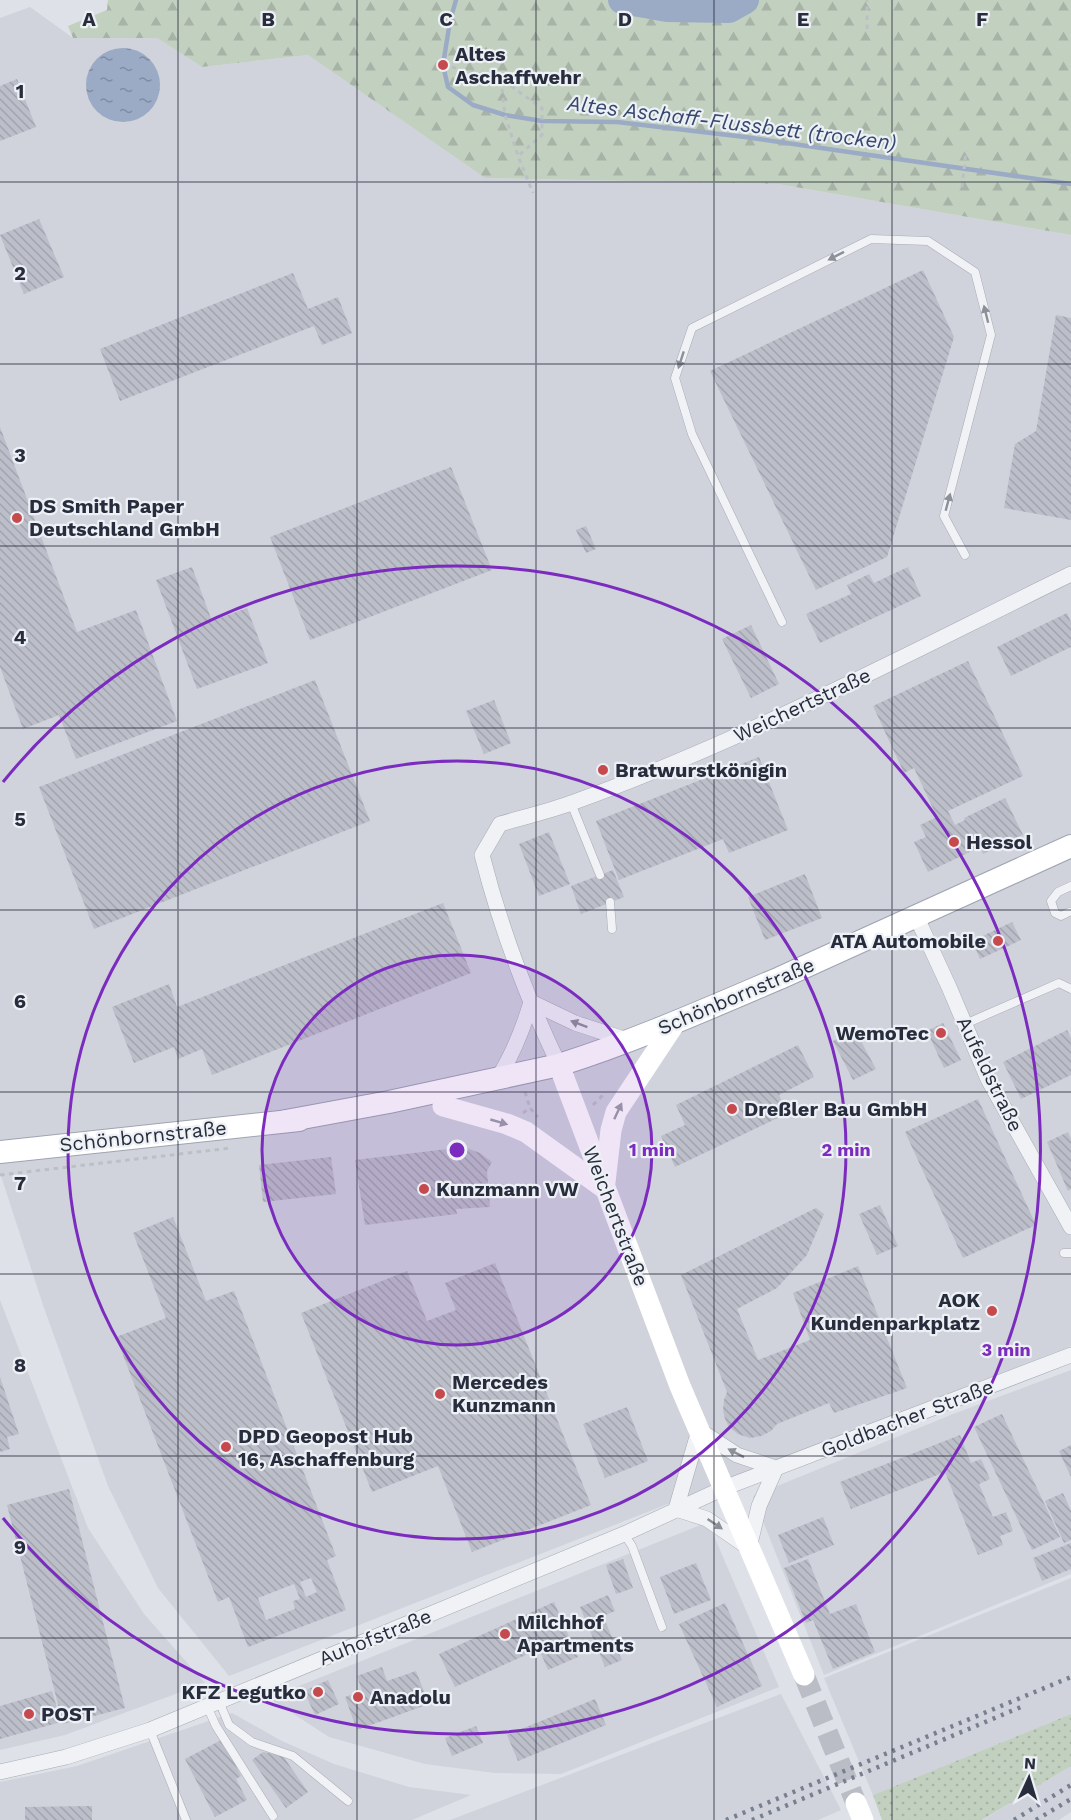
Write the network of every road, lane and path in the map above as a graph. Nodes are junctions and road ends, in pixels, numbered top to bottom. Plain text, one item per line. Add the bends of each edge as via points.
1 (867, 0) edge
2 (867, 29) dead end
3 (443, 65) dead end
4 (501, 79) junction
5 (966, 151) dead end
6 (518, 156) junction
7 (962, 187) dead end
8 (533, 193) dead end
9 (965, 555) dead end
10 (1071, 574) edge
11 (782, 622) dead end
12 (572, 803) junction
13 (1071, 846) edge
14 (600, 875) dead end
15 (1071, 886) edge
16 (610, 902) dead end
17 (1069, 912) dead end
18 (917, 918) junction
19 (612, 929) dead end
20 (1071, 989) edge
21 (531, 1002) junction
22 (675, 1023) junction
23 (965, 1024) junction
24 (630, 1041) junction
25 (559, 1065) junction
26 (498, 1078) junction
27 (443, 1106) junction
28 (286, 1121) junction
29 (4, 1152) edge
30 (5, 1174) dead end
31 (0, 1175) edge
32 (604, 1188) junction
33 (1071, 1227) edge
34 (1071, 1355) edge
35 (699, 1431) junction
36 (776, 1468) junction
37 (724, 1488) junction
38 (676, 1509) junction
39 (624, 1534) junction
40 (749, 1548) junction
41 (662, 1627) dead end
42 (804, 1675) tunnel mouth
43 (213, 1703) junction
44 (150, 1730) junction
45 (0, 1772) edge
46 (348, 1801) dead end
47 (273, 1816) dead end
48 (186, 1820) edge

1 - 2 path
3 - 4 path
4 - 6 path via 505,115
4 - 6 path via 542,108 542,135
5 - 7 path
6 - 8 path
9 -> 11 lane via 944,516 991,335 975,272 928,241 871,239 692,328 675,378 692,434
10 - 12 street, Weichertstraße via 753,729
12 - 14 lane
12 - 21 street, Weichertstraße via 500,824 482,855
13 - 18 main road, Schönbornstraße
15 - 17 lane via 1051,901 1055,913 1061,916
16 - 19 lane
18 - 22 main road, Schönbornstraße
18 - 23 street, Aufeldstraße
20 - 23 lane via 1059,983
24 -> 21 street via 575,1023
21 - 25 street, Weichertstraße
21 - 26 street via 518,1042
22 - 24 main road, Schönbornstraße
32 -> 22 main road via 616,1112
23 - 33 street, Aufeldstraße via 988,1079
24 - 25 main road, Schönbornstraße
25 - 26 main road, Schönbornstraße
25 - 27 main road, Schönbornstraße via 524,1087
25 - 32 main road, Weichertstraße
26 - 28 main road, Schönbornstraße
27 - 28 main road, Schönbornstraße
27 -> 32 main road via 526,1132
28 - 29 main road, Schönbornstraße
30 - 31 path
32 - 35 main road, Weichertstraße
34 - 36 street, Goldbacher Straße
36 -> 35 street via 736,1455
35 - 37 main road, Weichertstraße
35 - 38 street
36 - 37 street, Goldbacher Straße
36 - 40 street via 759,1506
37 - 38 street, Auhofstraße
37 - 40 main road
38 - 39 street, Auhofstraße
38 -> 40 street via 707,1519
39 - 41 lane
39 - 43 street, Auhofstraße
40 - 42 main road
43 - 44 street, Auhofstraße
43 - 46 lane via 229,1725 252,1742 293,1756
43 - 47 lane via 216,1726
44 - 45 street, Auhofstraße via 66,1757
44 - 48 lane

